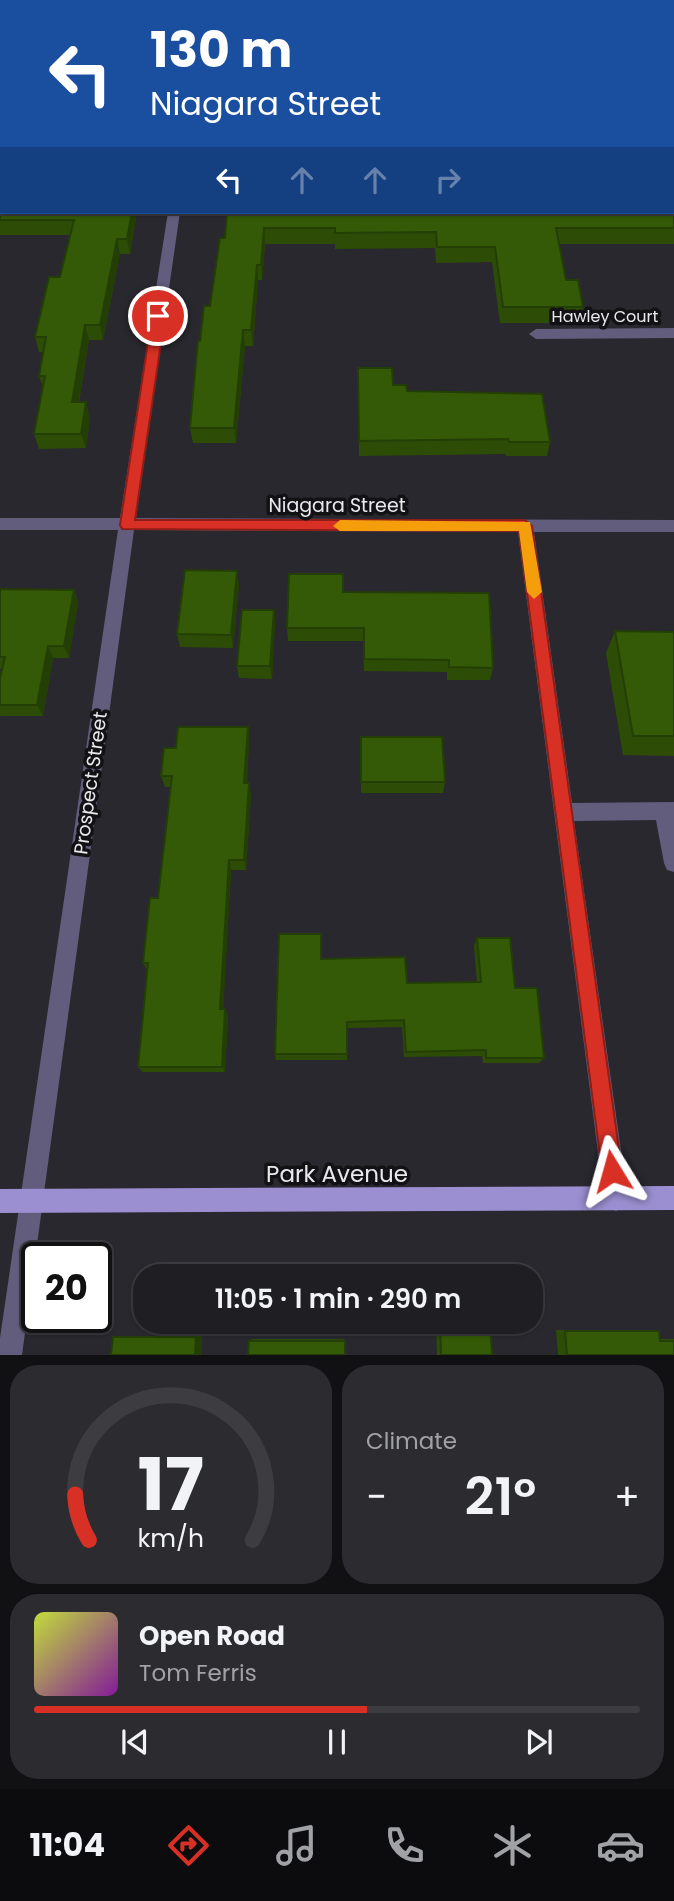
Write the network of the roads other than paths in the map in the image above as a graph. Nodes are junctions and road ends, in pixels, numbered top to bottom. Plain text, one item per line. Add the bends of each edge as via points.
1 (174, 214) edge
2 (674, 333) edge
3 (536, 334) dead end
4 (0, 524) edge
5 (127, 525) junction
6 (525, 526) junction
7 (674, 526) edge
8 (564, 811) junction
9 (669, 811) edge
10 (674, 863) edge
11 (674, 1198) edge
12 (616, 1199) junction
13 (0, 1201) edge
14 (31, 1201) junction
15 (10, 1355) edge

1 - 5 street, Prospect Street
2 - 3 street, Hawley Court
4 - 5 street, Niagara Street
5 - 6 street, Niagara Street
5 - 14 street, Prospect Street
6 - 7 street, Niagara Street
6 - 8 street
8 - 9 street
8 - 12 street
9 - 10 street
11 - 12 main road, Park Avenue
12 - 14 main road, Park Avenue
13 - 14 main road, Park Avenue
14 - 15 street, Prospect Street

